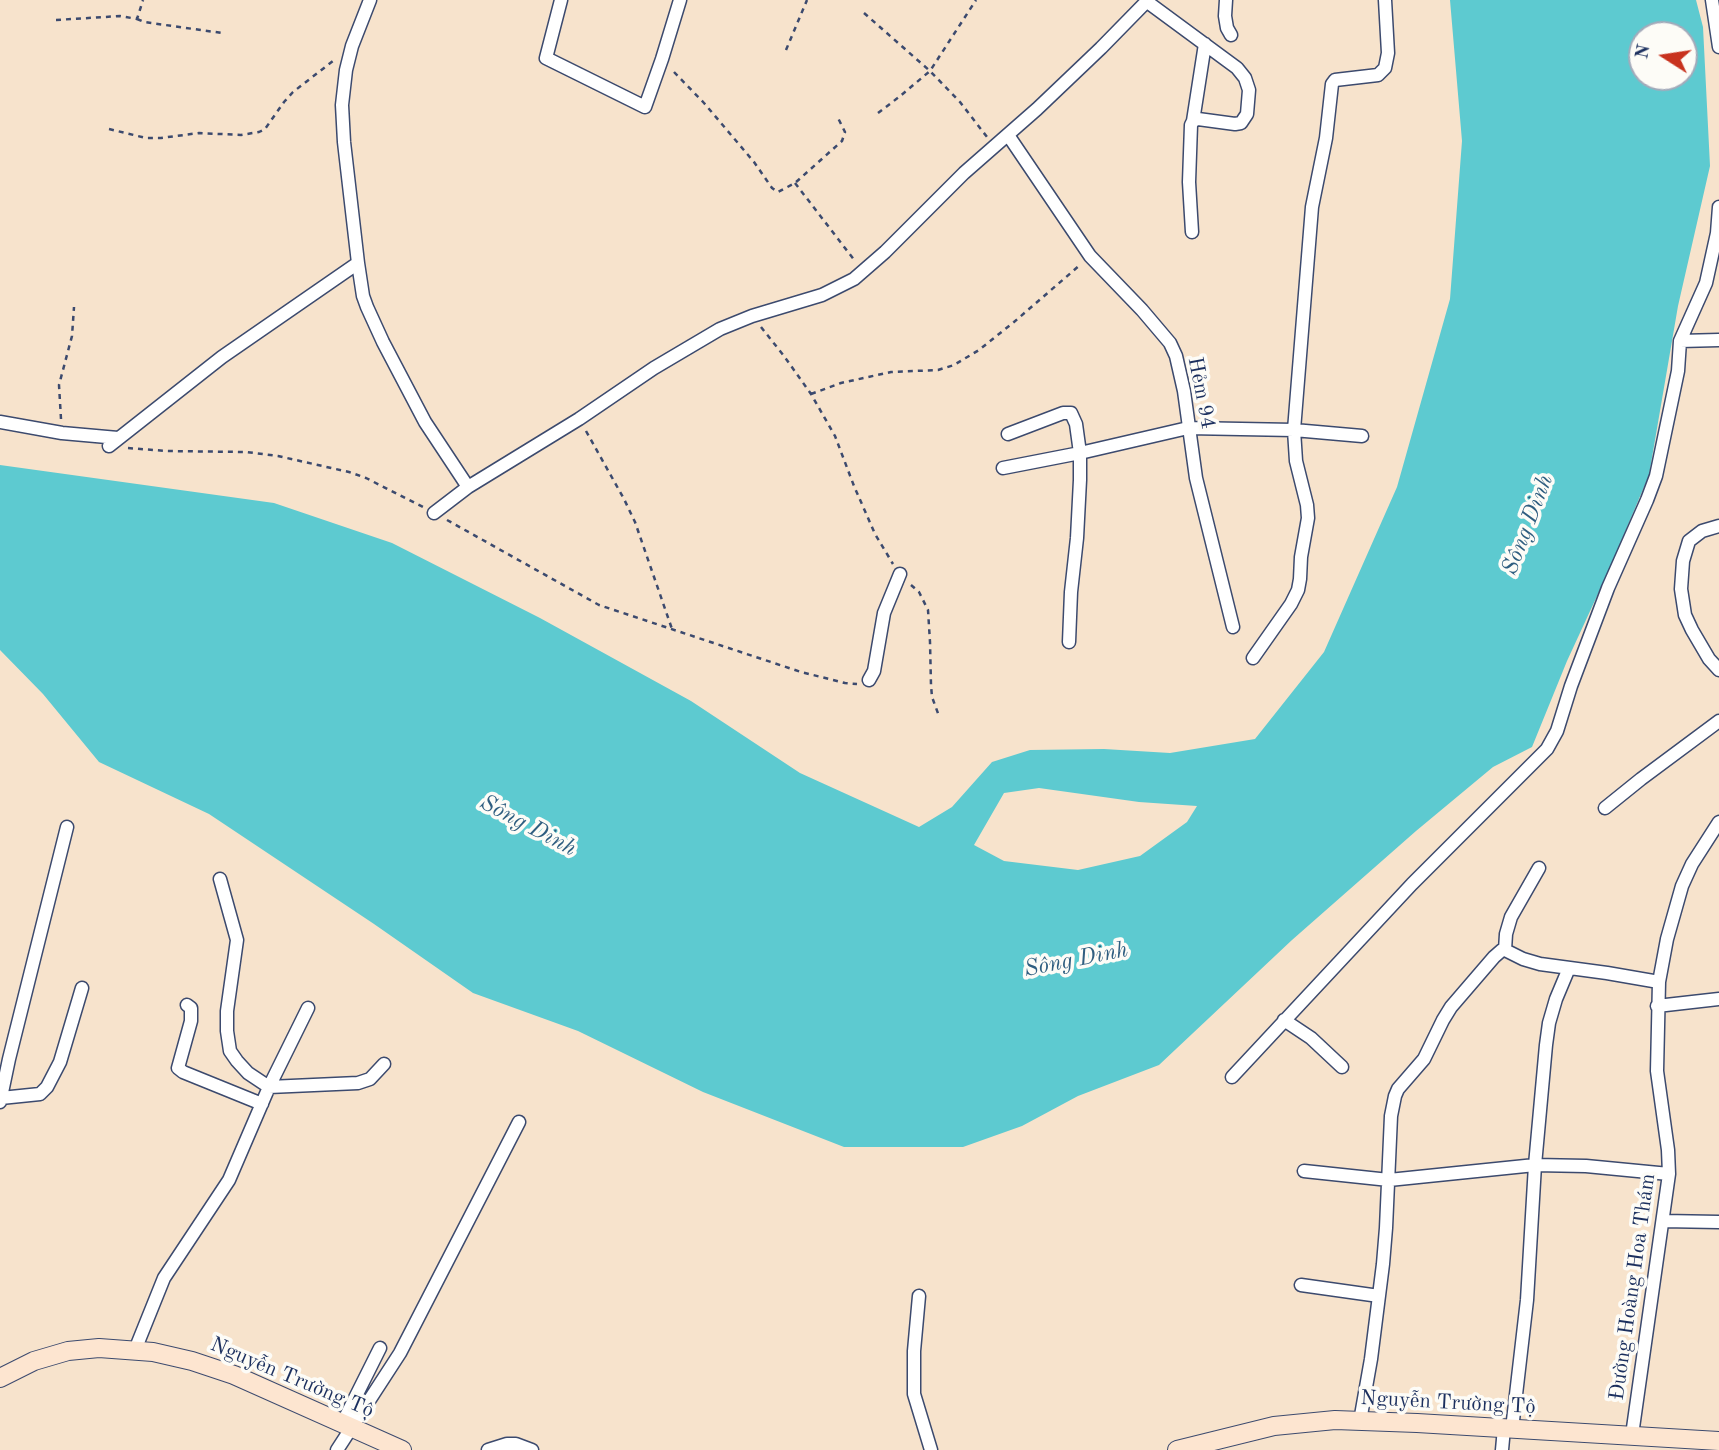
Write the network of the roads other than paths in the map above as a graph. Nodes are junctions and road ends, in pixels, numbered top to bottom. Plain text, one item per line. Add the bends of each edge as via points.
1 (370, 0) edge
2 (561, 0) edge
3 (680, 0) edge
4 (1226, 0) edge
5 (1385, 0) edge
6 (1712, 0) edge
7 (1147, 1) edge
8 (1231, 35) dead end
9 (1205, 44) junction
10 (1719, 47) edge
11 (1193, 121) junction
12 (1008, 135) junction
13 (1719, 207) edge
14 (1192, 232) dead end
15 (358, 262) junction
16 (1719, 340) edge
17 (1680, 341) junction
18 (0, 422) edge
19 (1188, 428) junction
20 (1294, 430) junction
21 (1008, 434) dead end
22 (1362, 436) dead end
23 (1080, 453) junction
24 (1003, 468) dead end
25 (468, 487) junction
26 (433, 513) road end
27 (1719, 526) edge
28 (900, 574) road end
29 (1233, 627) dead end
30 (1069, 642) dead end
31 (1253, 657) dead end
32 (1719, 670) edge
33 (869, 680) road end
34 (1719, 721) edge
35 (1605, 808) dead end
36 (1719, 822) edge
37 (68, 827) dead end
38 (1539, 868) dead end
39 (220, 879) dead end
40 (1505, 950) junction
41 (1569, 968) junction
42 (1659, 982) junction
43 (82, 988) dead end
44 (1719, 999) edge
45 (187, 1005) dead end
46 (1657, 1006) junction
47 (308, 1007) dead end
48 (1284, 1020) junction
49 (384, 1063) dead end
50 (1342, 1067) dead end
51 (1232, 1077) dead end
52 (269, 1087) junction
53 (0, 1100) edge
54 (262, 1104) junction
55 (519, 1122) dead end
56 (1535, 1165) junction
57 (1304, 1171) dead end
58 (1669, 1174) junction
59 (1389, 1180) junction
60 (1663, 1221) junction
61 (1719, 1222) edge
62 (1301, 1286) dead end
63 (919, 1296) dead end
64 (1379, 1296) junction
65 (380, 1348) dead end
66 (135, 1350) junction
67 (0, 1378) edge
68 (1360, 1421) junction
69 (347, 1426) junction
70 (1508, 1429) junction
71 (1632, 1435) junction
72 (1719, 1441) edge
73 (337, 1450) edge
74 (402, 1450) edge
75 (488, 1450) edge
76 (532, 1450) edge
77 (931, 1450) edge
78 (1177, 1450) edge
79 (1502, 1450) edge

1 - 15 street via 352,46 342,105
2 - 3 street via 546,58 645,107
4 - 8 street
5 - 20 street via 1385,68 1378,75 1332,84 1312,207
6 - 10 street
7 - 9 street
7 - 12 street
9 - 11 street
9 - 11 street via 1242,73 1249,90 1248,107 1241,124
11 - 14 street
12 - 19 street, Hẻm 94 via 1090,256 1170,343 1179,367
12 - 25 street via 846,284 720,329
13 - 17 street via 1706,284
15 - 18 street via 222,357 113,442
15 - 25 street via 367,307 383,342 425,422
16 - 17 street
17 - 48 street via 1656,476 1547,749
19 - 20 street
19 - 23 street
19 - 29 street, Hẻm 94
20 - 22 street
20 - 31 street via 1308,518 1300,579 1291,604
21 - 23 street via 1067,412 1076,424
23 - 24 street
23 - 30 street
25 - 26 street
27 - 32 street via 1689,541 1681,589 1692,630
28 - 33 street via 884,613
34 - 35 street
36 - 42 street, Đường Hoàng Hoa Thám via 1682,886
37 - 53 street
38 - 40 street via 1511,917
39 - 52 street via 237,940 227,1011 230,1051 248,1073
40 - 41 street via 1531,962
40 - 59 street via 1451,1007 1424,1059 1398,1089 1391,1116
41 - 42 street
41 - 56 street via 1549,1023
42 - 46 street, Đường Hoàng Hoa Thám
43 - 53 street via 60,1062 47,1087 40,1094
44 - 46 street
45 - 54 street via 191,1021 178,1068
46 - 58 street, Đường Hoàng Hoa Thám via 1657,1071
47 - 52 street
48 - 50 street
48 - 51 street
49 - 52 street via 370,1079 358,1083
52 - 54 street
54 - 66 street via 229,1180 164,1278
55 - 69 street via 400,1353
56 - 58 street
56 - 59 street
56 - 70 street via 1527,1300
57 - 59 street
58 - 60 street, Đường Hoàng Hoa Thám
59 - 64 street
60 - 61 street
60 - 71 street, Đường Hoàng Hoa Thám
62 - 64 street
63 - 77 street via 914,1394
64 - 68 street
65 - 69 street
66 - 67 street, Nguyễn Trường Tộ via 68,1351
66 - 69 street, Nguyễn Trường Tộ via 234,1375
68 - 70 street, Nguyễn Trường Tộ
68 - 78 street, Nguyễn Trường Tộ via 1274,1426
69 - 73 street
69 - 74 street, Nguyễn Trường Tộ
70 - 71 street, Nguyễn Trường Tộ
70 - 79 street
71 - 72 street, Nguyễn Trường Tộ
75 - 76 street via 507,1444

